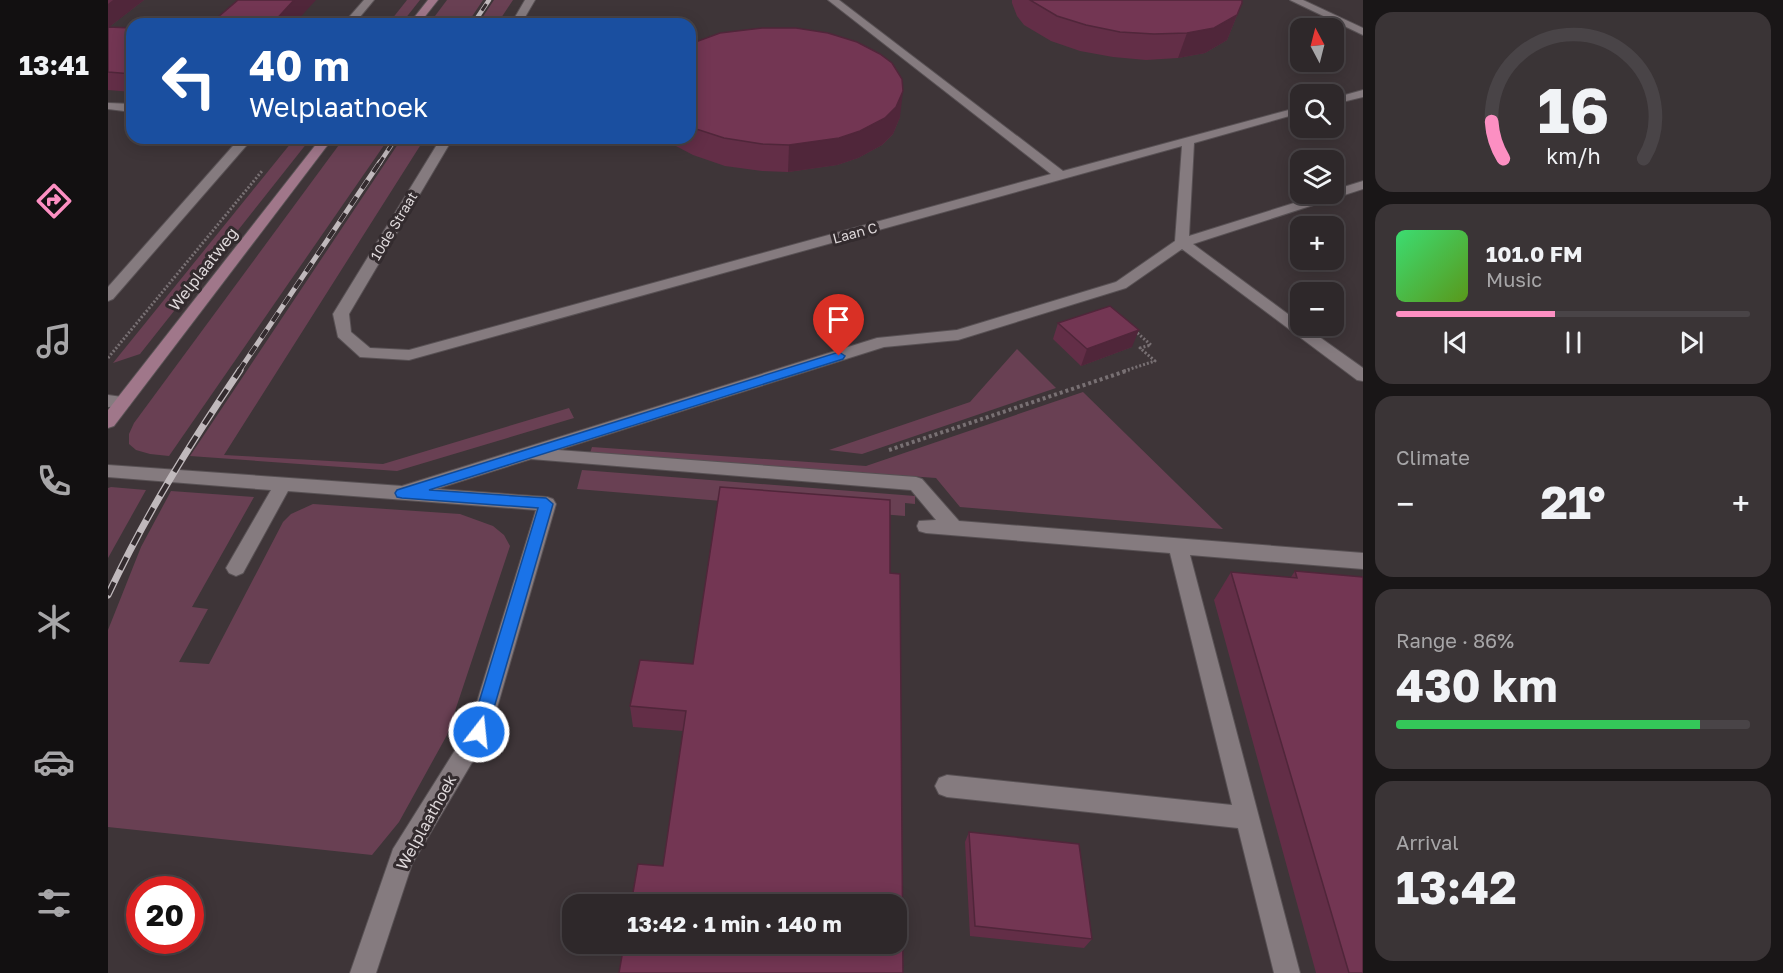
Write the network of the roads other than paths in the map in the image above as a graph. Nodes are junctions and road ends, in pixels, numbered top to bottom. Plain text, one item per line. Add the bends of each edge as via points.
1 (369, 0) edge
2 (433, 0) edge
3 (530, 0) edge
4 (833, 0) edge
5 (1295, 0) edge
6 (353, 18) edge
7 (419, 18) edge
8 (520, 18) edge
9 (1363, 32) edge
10 (1363, 93) edge
11 (1344, 98) edge
12 (108, 106) edge
13 (126, 108) edge
14 (1290, 113) edge
15 (1188, 141) junction
16 (242, 144) edge
17 (322, 144) edge
18 (443, 144) edge
19 (1061, 176) junction
20 (1357, 187) edge
21 (1363, 197) edge
22 (1182, 243) junction
23 (108, 296) edge
24 (341, 314) joint
25 (1363, 376) edge
26 (116, 402) edge
27 (108, 422) edge
28 (526, 454) junction
29 (108, 471) edge
30 (284, 484) junction
31 (402, 493) junction
32 (926, 526) dead end
33 (955, 529) junction
34 (1178, 546) junction
35 (1363, 561) edge
36 (236, 568) dead end
37 (947, 786) dead end
38 (1247, 818) junction
39 (363, 973) edge
40 (1287, 973) edge

1 - 6 lane
2 - 7 street
3 - 8 lane
4 - 19 lane
5 - 9 lane
10 - 11 lane
12 - 13 lane
14 - 15 lane, Laan C
15 - 19 lane, Laan C
15 - 22 lane
16 - 23 lane
17 - 26 street, Welplaatweg
18 - 24 lane, 10de Straat
19 - 24 lane, Laan C via 410,355 366,353 342,334
20 - 21 lane
20 - 22 lane, Welplaathoek
22 - 25 lane
22 - 28 lane, Welplaathoek via 1121,285 958,335 883,342
26 - 27 street, Welplaatweg
28 - 31 lane, Welplaathoek
28 - 33 lane via 916,484
29 - 30 lane, Welplaathoek
30 - 31 lane, Welplaathoek
30 - 36 lane
31 - 39 lane, Welplaathoek via 546,504 479,732 402,858
32 - 33 lane
33 - 34 lane
34 - 35 lane
34 - 38 lane
37 - 38 lane
38 - 40 lane

